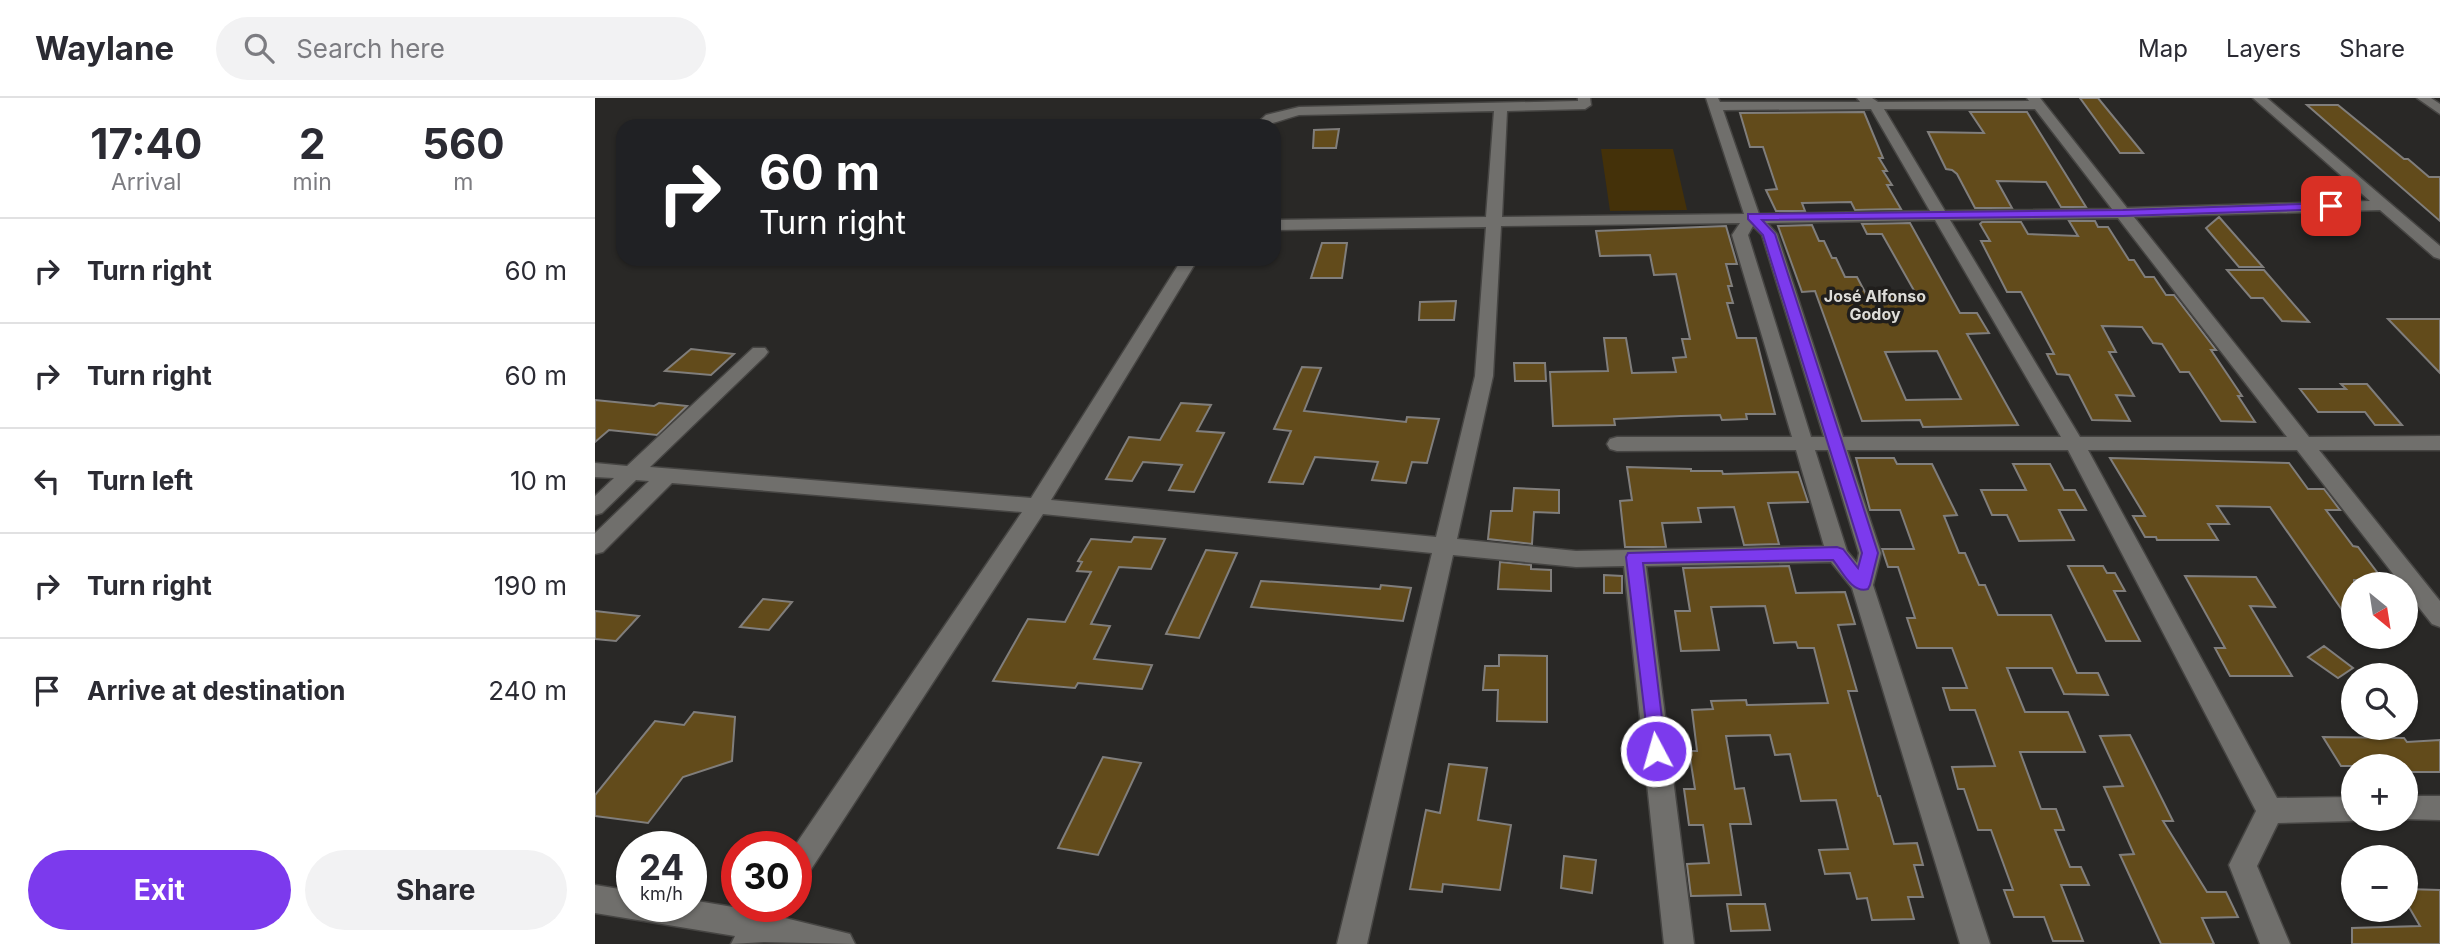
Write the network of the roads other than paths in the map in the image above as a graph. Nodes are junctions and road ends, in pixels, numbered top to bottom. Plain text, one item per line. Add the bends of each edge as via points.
1 (1584, 98) edge
2 (2259, 98) edge
3 (2423, 98) edge
4 (1872, 100) edge
5 (1713, 102) edge
6 (2035, 102) edge
7 (1501, 107) junction
8 (2440, 110) edge
9 (1270, 119) edge
10 (2383, 205) junction
11 (2123, 213) junction
12 (1940, 215) junction
13 (1752, 216) junction
14 (1493, 221) junction
15 (1281, 225) edge
16 (2413, 231) junction
17 (2440, 235) edge
18 (2440, 254) edge
19 (1186, 266) edge
20 (759, 352) dead end
21 (1805, 442) junction
22 (1835, 442) junction
23 (1617, 443) dead end
24 (2074, 443) junction
25 (2440, 443) edge
26 (2303, 444) junction
27 (595, 470) edge
28 (631, 473) junction
29 (667, 476) junction
30 (1037, 506) junction
31 (595, 508) edge
32 (595, 546) edge
33 (1445, 546) junction
34 (1837, 554) junction
35 (1634, 557) junction
36 (1862, 585) junction
37 (2440, 618) edge
38 (2418, 808) edge
39 (2440, 808) edge
40 (2341, 809) edge
41 (2270, 811) junction
42 (812, 844) edge
43 (595, 899) edge
44 (616, 902) edge
45 (707, 917) edge
46 (758, 925) edge
47 (841, 944) edge
48 (1352, 944) edge
49 (1679, 944) edge
50 (1975, 944) edge
51 (2275, 944) edge

1 - 7 street via 1585,105
2 - 10 street
3 - 8 street
4 - 5 street
4 - 6 street
4 - 12 street
5 - 13 street
6 - 11 street
7 - 9 street via 1299,110
7 - 14 street
10 - 11 street
10 - 16 street
11 - 12 street
11 - 26 street
12 - 13 street
12 - 24 street
13 - 14 street
13 - 21 street via 1740,235
13 - 22 street via 1769,234
14 - 15 street
14 - 33 street via 1484,376
16 - 17 street
16 - 18 street
19 - 30 street
20 - 28 street
21 - 22 street
21 - 23 street
21 - 34 street
22 - 24 street
22 - 36 street via 1870,553
24 - 26 street
24 - 41 street
25 - 26 street
26 - 37 street
27 - 28 street
28 - 29 street
28 - 31 street
29 - 30 street
29 - 32 street
30 - 33 street
30 - 42 street
33 - 35 street via 1576,559
33 - 48 street
34 - 35 street
34 - 36 street
35 - 49 street
36 - 50 street
38 - 39 street
40 - 41 street
41 - 51 street via 2243,865
43 - 44 street
45 - 46 street
46 - 47 street

